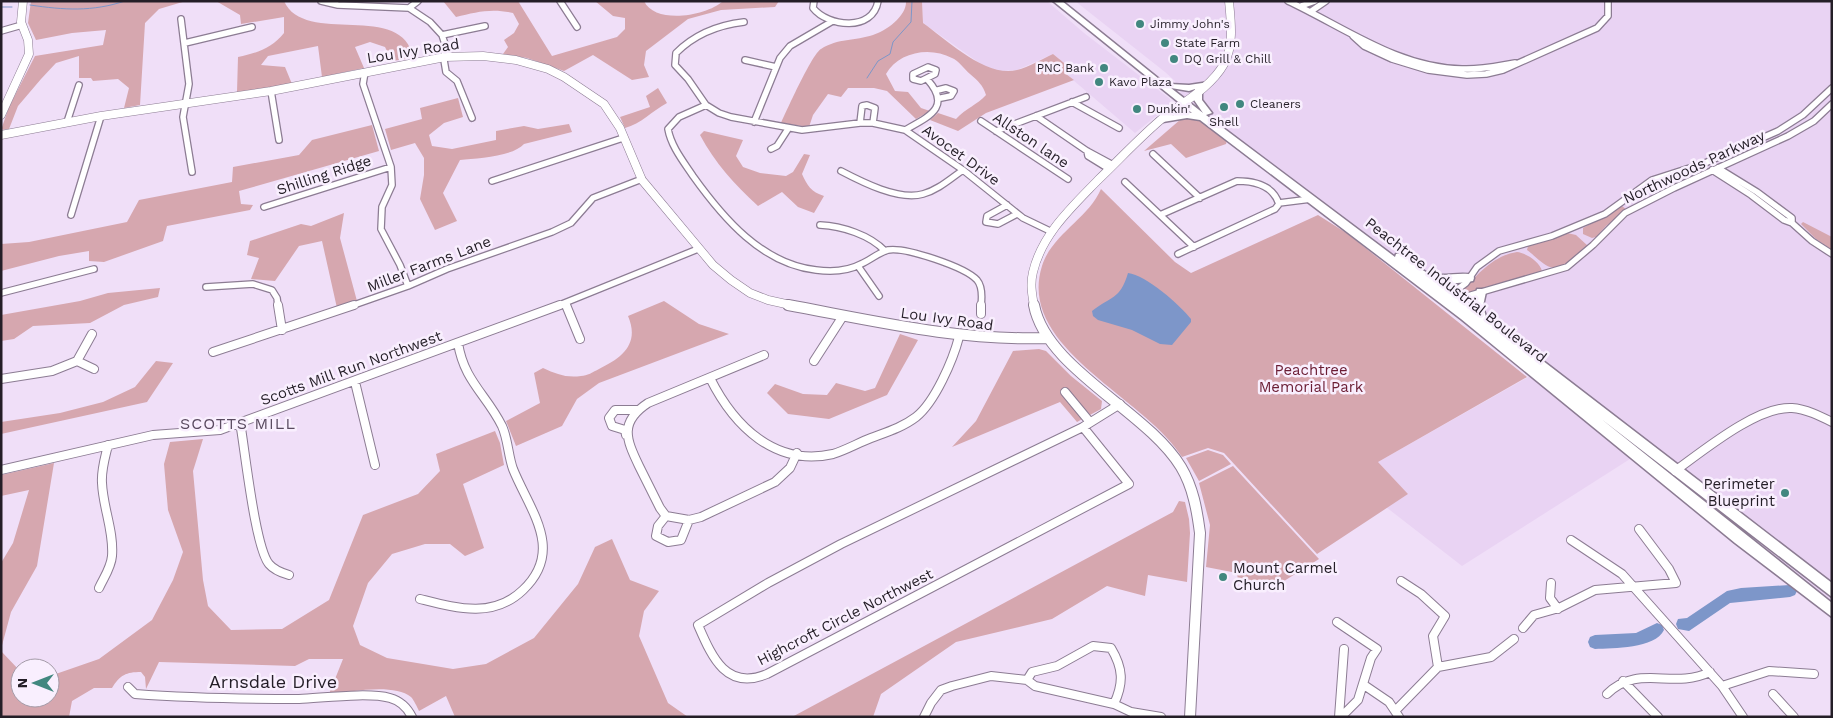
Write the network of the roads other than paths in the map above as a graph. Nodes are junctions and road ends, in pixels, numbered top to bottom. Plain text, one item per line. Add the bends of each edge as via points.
1 (23, 1) edge
2 (321, 1) edge
3 (418, 1) edge
4 (560, 1) edge
5 (814, 1) edge
6 (878, 1) edge
7 (1057, 1) edge
8 (1066, 1) edge
9 (1229, 1) edge
10 (1288, 1) edge
11 (1315, 1) edge
12 (1326, 1) edge
13 (1608, 1) edge
14 (1300, 6) junction
15 (410, 8) junction
16 (1310, 12) junction
17 (181, 19) dead end
18 (744, 22) dead end
19 (830, 22) junction
20 (22, 25) junction
21 (485, 26) dead end
22 (252, 27) dead end
23 (577, 28) dead end
24 (1, 29) edge
25 (442, 35) junction
26 (185, 43) junction
27 (445, 57) junction
28 (745, 60) dead end
29 (776, 66) junction
30 (365, 72) junction
31 (927, 79) dead end
32 (1206, 84) junction
33 (79, 85) dead end
34 (1171, 88) junction
35 (1832, 88) edge
36 (938, 90) junction
37 (271, 91) junction
38 (1198, 91) junction
39 (1086, 97) dead end
40 (941, 98) junction
41 (186, 102) junction
42 (1072, 102) junction
43 (1182, 103) junction
44 (1832, 104) edge
45 (706, 105) junction
46 (1, 115) edge
47 (101, 116) junction
48 (1036, 116) junction
49 (1207, 116) junction
50 (472, 118) dead end
51 (981, 121) dead end
52 (1160, 121) junction
53 (67, 122) junction
54 (754, 122) junction
55 (860, 123) junction
56 (873, 123) junction
57 (1119, 128) dead end
58 (788, 129) junction
59 (905, 130) junction
60 (996, 131) junction
61 (1, 135) edge
62 (624, 138) junction
63 (279, 140) dead end
64 (771, 149) dead end
65 (1153, 154) dead end
66 (1705, 163) junction
67 (391, 167) junction
68 (1111, 167) junction
69 (963, 170) junction
70 (1717, 170) junction
71 (841, 171) dead end
72 (192, 172) dead end
73 (642, 179) junction
74 (1068, 179) dead end
75 (492, 182) dead end
76 (1125, 182) dead end
77 (1296, 188) junction
78 (1200, 198) junction
79 (1293, 199) junction
80 (1311, 199) junction
81 (1278, 201) junction
82 (264, 207) dead end
83 (1012, 210) junction
84 (71, 215) dead end
85 (1160, 215) junction
86 (820, 225) dead end
87 (1052, 232) junction
88 (1194, 247) junction
89 (698, 249) junction
90 (885, 251) junction
91 (1178, 254) dead end
92 (1832, 254) edge
93 (858, 266) junction
94 (94, 269) dead end
95 (1425, 275) junction
96 (1469, 278) junction
97 (408, 286) junction
98 (206, 287) dead end
99 (1454, 292) dead end
100 (1481, 292) junction
101 (1, 293) edge
102 (880, 296) dead end
103 (1461, 298) dead end
104 (565, 303) junction
105 (981, 314) dead end
106 (842, 316) junction
107 (1481, 319) junction
108 (282, 330) junction
109 (92, 334) dead end
110 (960, 337) junction
111 (1048, 338) junction
112 (580, 339) dead end
113 (458, 343) junction
114 (213, 352) dead end
115 (764, 355) dead end
116 (77, 361) junction
117 (814, 361) dead end
118 (94, 369) dead end
119 (710, 378) junction
120 (1, 379) edge
121 (355, 382) junction
122 (1064, 392) dead end
123 (1120, 404) junction
124 (637, 410) junction
125 (240, 422) junction
126 (1832, 422) edge
127 (1086, 424) junction
128 (626, 436) junction
129 (108, 445) junction
130 (797, 453) junction
131 (375, 465) dead end
132 (1, 470) edge
133 (1676, 471) junction
134 (666, 516) junction
135 (689, 520) junction
136 (1639, 529) dead end
137 (1571, 540) dead end
138 (289, 575) dead end
139 (1401, 581) dead end
140 (1552, 583) dead end
141 (99, 588) dead end
142 (1634, 588) junction
143 (1832, 591) edge
144 (420, 599) dead end
145 (1558, 609) junction
146 (1832, 611) edge
147 (1337, 622) dead end
148 (1523, 628) dead end
149 (1514, 639) dead end
150 (1344, 649) dead end
151 (1438, 667) junction
152 (1710, 672) junction
153 (1814, 674) dead end
154 (1027, 680) junction
155 (1623, 681) junction
156 (1364, 685) junction
157 (1722, 686) junction
158 (128, 687) dead end
159 (1607, 694) dead end
160 (1773, 694) dead end
161 (1114, 704) junction
162 (1398, 713) edge
163 (412, 717) edge
164 (924, 717) edge
165 (1161, 717) edge
166 (1190, 717) edge
167 (1340, 717) edge
168 (1658, 717) edge
169 (1743, 717) edge
170 (1794, 717) edge

1 - 20 street
2 - 15 street via 338,5
3 - 15 street
4 - 23 street
5 - 19 street via 814,10
6 - 19 street via 874,13 862,21
7 - 34 highway, Peachtree Industrial Boulevard
8 - 34 highway, Peachtree Industrial Boulevard
9 - 32 street via 1230,50 1221,69
10 - 14 street
11 - 14 street
12 - 16 street
13 - 16 street via 1610,11 1607,18 1595,29 1510,69 1457,74 1387,58
14 - 16 street
15 - 25 street
17 - 26 street
18 - 45 street, Avocet Drive via 695,37 676,53 675,65
19 - 29 street via 790,46
20 - 24 street
20 - 46 street via 30,44 29,54
21 - 25 street
22 - 26 street
25 - 27 street
26 - 41 street via 189,84
27 - 30 street, Lou Ivy Road
27 - 50 street via 446,72 457,81
27 - 62 street, Lou Ivy Road via 504,58 545,67 602,102
28 - 29 street
29 - 54 street
30 - 37 street, Lou Ivy Road
30 - 67 street via 364,84
31 - 36 street
32 - 34 highway
32 - 38 street
33 - 53 street
34 - 43 highway, Peachtree Industrial Boulevard
34 - 43 highway via 1174,100
35 - 66 street, Northwoods Parkway via 1803,115 1778,131
36 - 40 street
36 - 40 street via 949,88 954,91 951,96
37 - 41 street, Lou Ivy Road
37 - 63 street
38 - 43 street
38 - 49 highway via 1198,100
39 - 42 street
40 - 59 street via 936,110
41 - 47 street, Lou Ivy Road
41 - 72 street via 182,118
42 - 48 street
42 - 57 street
43 - 49 highway, Peachtree Industrial Boulevard
43 - 52 street
44 - 70 street, Northwoods Parkway via 1795,133
45 - 54 street, Avocet Drive via 725,116
45 - 93 street via 675,120 668,128 668,137 679,159 740,232 774,256 799,267 842,270
47 - 53 street, Lou Ivy Road
47 - 84 street
48 - 60 street
48 - 68 street via 1086,150 1088,156
49 - 52 highway via 1187,115
49 - 77 highway, Peachtree Industrial Boulevard
49 - 95 highway, Peachtree Industrial Boulevard
51 - 60 street, Allston lane
52 - 68 street
53 - 61 street, Lou Ivy Road
54 - 58 street, Avocet Drive
55 - 56 street, Avocet Drive
55 - 56 street via 862,106 875,108
55 - 58 street, Avocet Drive via 812,130
56 - 59 street, Avocet Drive
58 - 64 street via 777,146
59 - 69 street, Avocet Drive
60 - 74 street, Allston lane
62 - 73 street, Lou Ivy Road
62 - 75 street
65 - 78 street
66 - 70 street
66 - 96 street, Northwoods Parkway via 1652,180 1598,217 1552,236 1499,251 1476,267
67 - 82 street, Shilling Ridge
67 - 97 street via 393,180 382,207 381,229
68 - 87 street
69 - 71 street via 919,195 906,195
69 - 83 street, Avocet Drive
70 - 92 street
70 - 100 street, Northwoods Parkway via 1625,213 1567,267
73 - 89 street, Lou Ivy Road
73 - 97 street, Miller Farms Lane via 593,198 571,223 561,228
76 - 85 street
77 - 79 street
77 - 80 highway, Peachtree Industrial Boulevard
78 - 81 street via 1243,181 1267,187 1276,194
78 - 85 street
79 - 80 street
79 - 81 street
80 - 146 highway, Peachtree Industrial Boulevard via 1536,372 1673,487
81 - 88 street via 1276,209 1267,214
83 - 83 street via 987,216 986,220 992,225 1009,217
83 - 87 street, Avocet Drive
85 - 88 street
86 - 90 street via 835,226 878,242
87 - 111 street via 1038,257 1031,288 1038,320
88 - 91 street
89 - 104 street, Scotts Mill Run Northwest
89 - 106 street, Lou Ivy Road via 745,290 765,299
90 - 93 street
90 - 105 street via 899,250 973,276 981,287
93 - 102 street
94 - 101 street
95 - 96 highway via 1448,280
95 - 107 highway, Peachtree Industrial Boulevard
96 - 99 street, Northwoods Parkway
97 - 108 street, Miller Farms Lane
98 - 108 street via 253,284 272,290 277,298
100 - 103 street, Northwoods Parkway
100 - 107 highway via 1478,302
104 - 112 street
104 - 113 street, Scotts Mill Run Northwest
106 - 110 street, Lou Ivy Road
106 - 117 street
107 - 133 highway, Peachtree Industrial Boulevard
108 - 114 street, Miller Farms Lane
109 - 116 street
110 - 111 street, Lou Ivy Road via 1001,340
110 - 130 street via 951,361 922,412 911,420 840,452 815,456
111 - 123 street via 1060,354
113 - 121 street, Scotts Mill Run Northwest
113 - 144 street via 462,367 502,425 512,464 541,529 543,552 536,576 525,590 495,607 476,610
115 - 119 street
116 - 118 street
116 - 120 street via 52,371
119 - 124 street
119 - 130 street via 722,399 752,436 776,448
121 - 125 street, Scotts Mill Run Northwest
121 - 131 street
122 - 127 street
123 - 127 street, Highcroft Circle Northwest
123 - 166 street via 1168,447 1191,485 1197,509 1200,533
124 - 128 street
124 - 128 street via 615,410 609,418 612,426 625,430
125 - 129 street, Scotts Mill Run Northwest via 220,430 153,436
125 - 138 street via 260,544 270,566 276,572
126 - 133 street via 1791,408 1775,408 1759,415
127 - 127 street, Highcroft Circle Northwest via 784,574 729,605 698,625 714,660 726,672 744,679 759,677 1128,484
128 - 134 street via 649,488
129 - 132 street, Scotts Mill Run Northwest
129 - 141 street via 102,472 106,514 113,541 110,566
130 - 135 street via 790,468 775,482
133 - 143 highway, Peachtree Industrial Boulevard
134 - 135 street
134 - 135 street via 658,526 656,536 664,542 681,540
136 - 142 street via 1644,540 1674,576 1676,584
137 - 142 street via 1622,574
139 - 151 street via 1445,616 1433,636
140 - 145 street via 1550,598
142 - 145 street via 1595,590
142 - 152 street
145 - 148 street via 1534,614
147 - 156 street via 1376,650
149 - 151 street via 1491,657
150 - 167 street
151 - 162 street
152 - 155 street via 1698,678 1679,680 1637,677
152 - 157 street
153 - 157 street via 1769,671
154 - 161 street via 1035,686
154 - 161 street via 1032,672 1051,670 1094,646 1111,648 1122,666 1123,677
154 - 164 street via 991,676 952,686 941,690
155 - 159 street
155 - 168 street
156 - 162 street via 1390,701
156 - 167 street via 1358,700
157 - 169 street
158 - 163 street, Arnsdale Drive via 135,694 269,700 379,696 396,698 408,707
160 - 170 street
161 - 165 street via 1140,715

